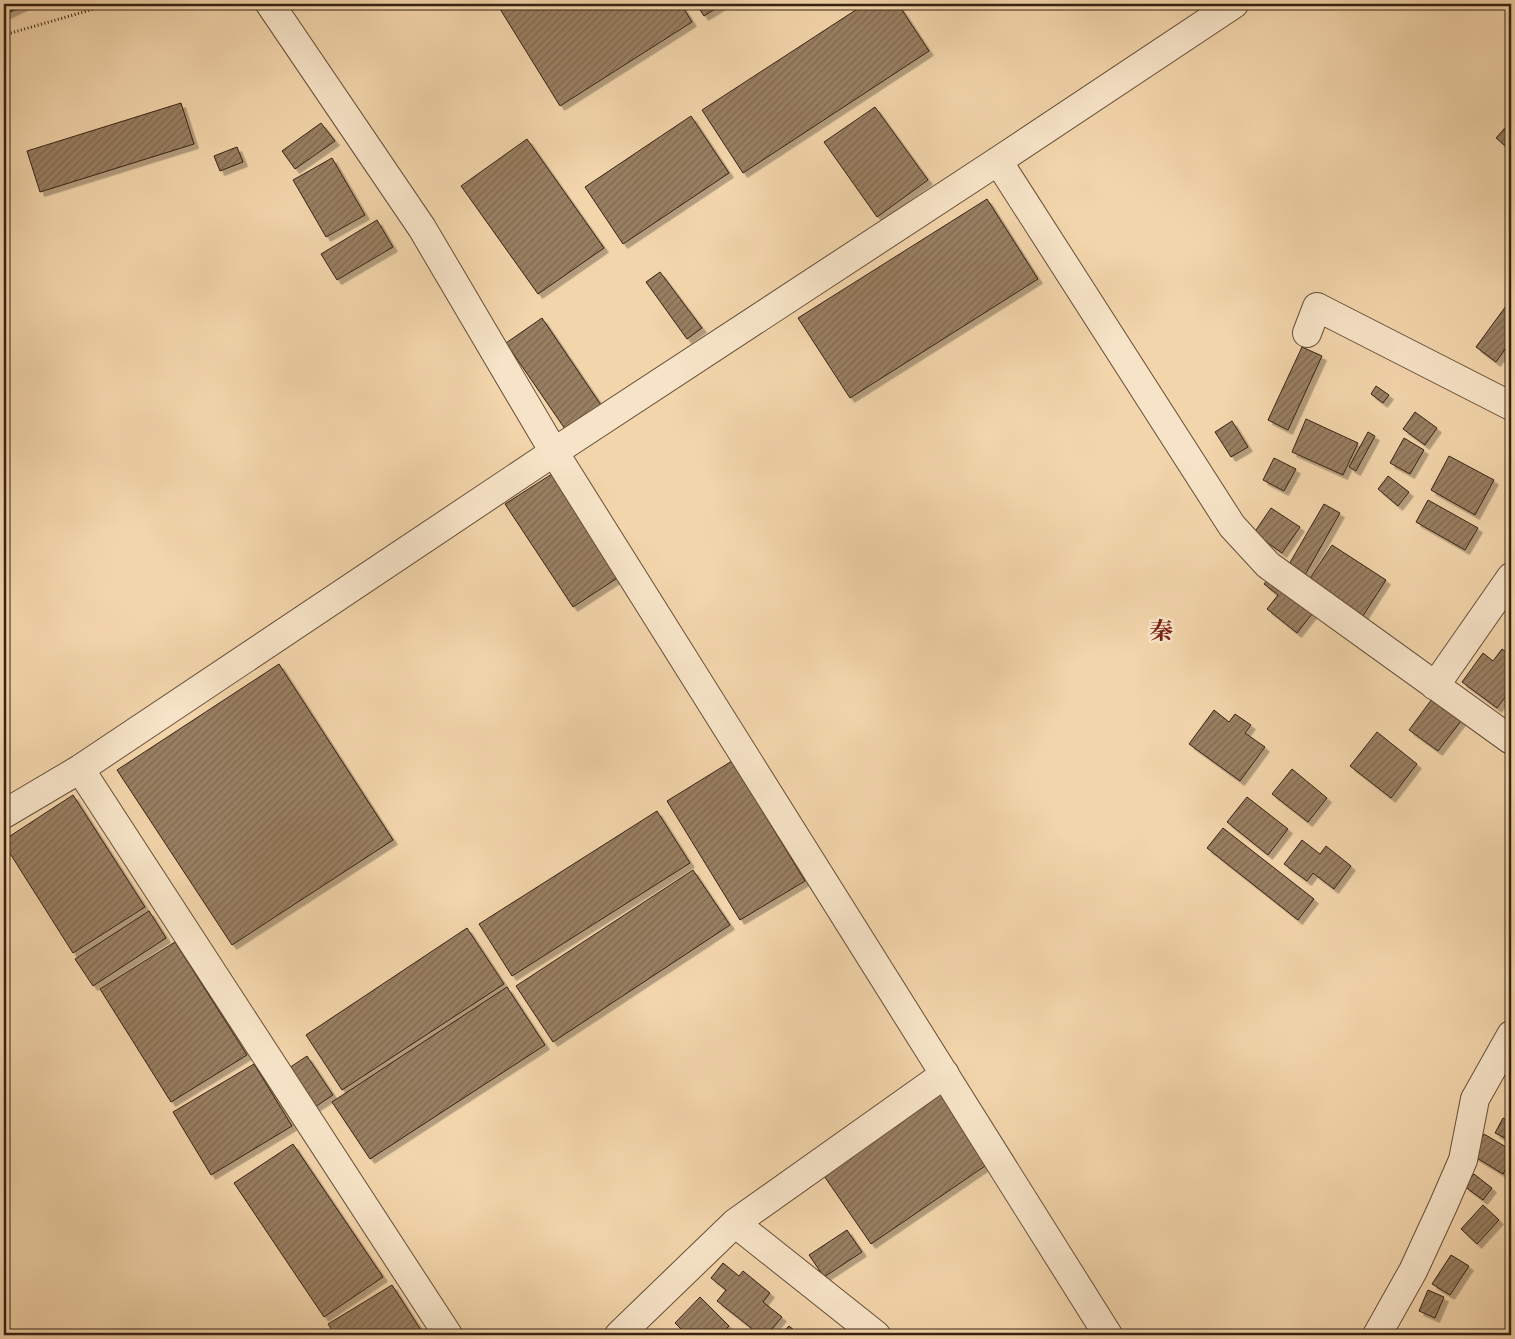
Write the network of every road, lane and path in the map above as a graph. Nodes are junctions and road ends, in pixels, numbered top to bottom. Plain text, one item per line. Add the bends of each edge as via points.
1 (111, 4) edge
2 (270, 4) edge
3 (1234, 4) edge
4 (4, 35) edge
5 (998, 161) junction
6 (1307, 333) dead end
7 (1511, 406) edge
8 (554, 452) junction
9 (1507, 592) edge
10 (1435, 686) junction
11 (1511, 740) edge
12 (80, 769) junction
13 (7, 806) edge
14 (1511, 1035) edge
15 (945, 1074) junction
16 (736, 1223) junction
17 (448, 1335) edge
18 (619, 1335) edge
19 (876, 1335) edge
20 (1108, 1335) edge
21 (1377, 1335) edge

1 - 4 path
2 - 8 street via 422,228
3 - 5 street
5 - 8 street
5 - 10 street via 1232,526 1268,565
6 - 7 street via 1318,307
8 - 12 street
8 - 15 street
9 - 10 street
10 - 11 street
12 - 13 street
12 - 17 street
14 - 21 street via 1475,1099 1463,1160 1443,1206 1413,1271
15 - 16 street
15 - 20 street
16 - 18 street
16 - 19 street

